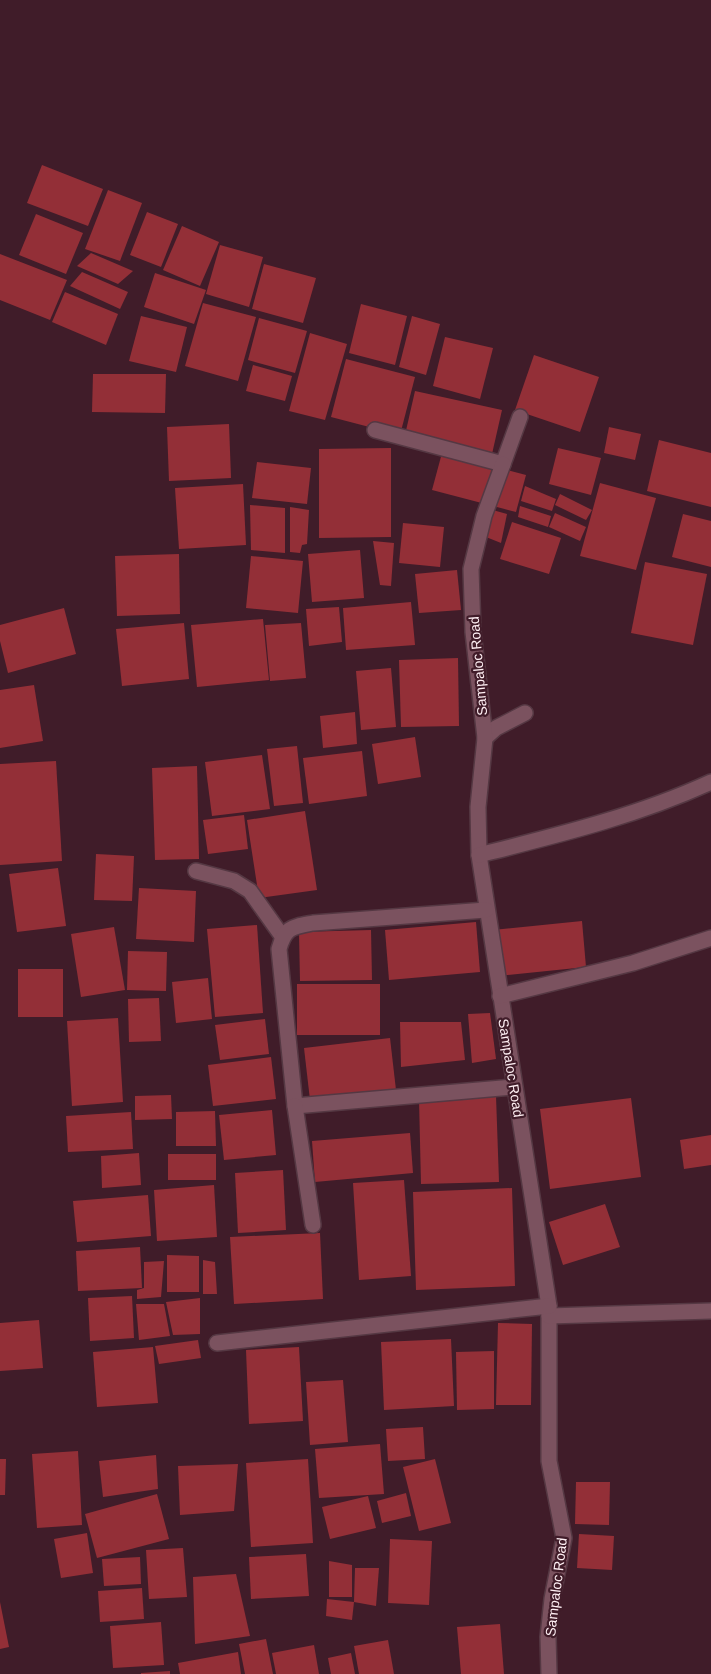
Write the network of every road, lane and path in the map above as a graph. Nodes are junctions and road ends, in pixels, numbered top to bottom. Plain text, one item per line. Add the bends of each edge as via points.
1 (520, 417) dead end
2 (375, 430) dead end
3 (503, 464) junction
4 (525, 712) dead end
5 (484, 738) junction
6 (711, 782) edge
7 (479, 855) junction
8 (196, 871) dead end
9 (486, 910) junction
10 (282, 936) junction
11 (711, 938) edge
12 (500, 996) junction
13 (513, 1087) junction
14 (295, 1106) junction
15 (313, 1225) dead end
16 (549, 1311) junction
17 (711, 1311) edge
18 (217, 1344) dead end
19 (548, 1674) edge

1 - 3 street, Sampaloc Road
2 - 3 street
3 - 5 street, Sampaloc Road via 484,516 471,569 473,632
4 - 5 street
5 - 7 street, Sampaloc Road via 478,807
6 - 7 street via 616,818
7 - 9 street, Sampaloc Road
8 - 10 street via 234,881 250,891
9 - 10 street via 313,923 291,927
9 - 12 street, Sampaloc Road
10 - 14 street via 279,949
11 - 12 street via 633,964
12 - 13 street, Sampaloc Road
13 - 14 street
13 - 16 street, Sampaloc Road
14 - 15 street
16 - 17 street
16 - 18 street
16 - 19 street, Sampaloc Road via 548,1461 564,1538 552,1599

